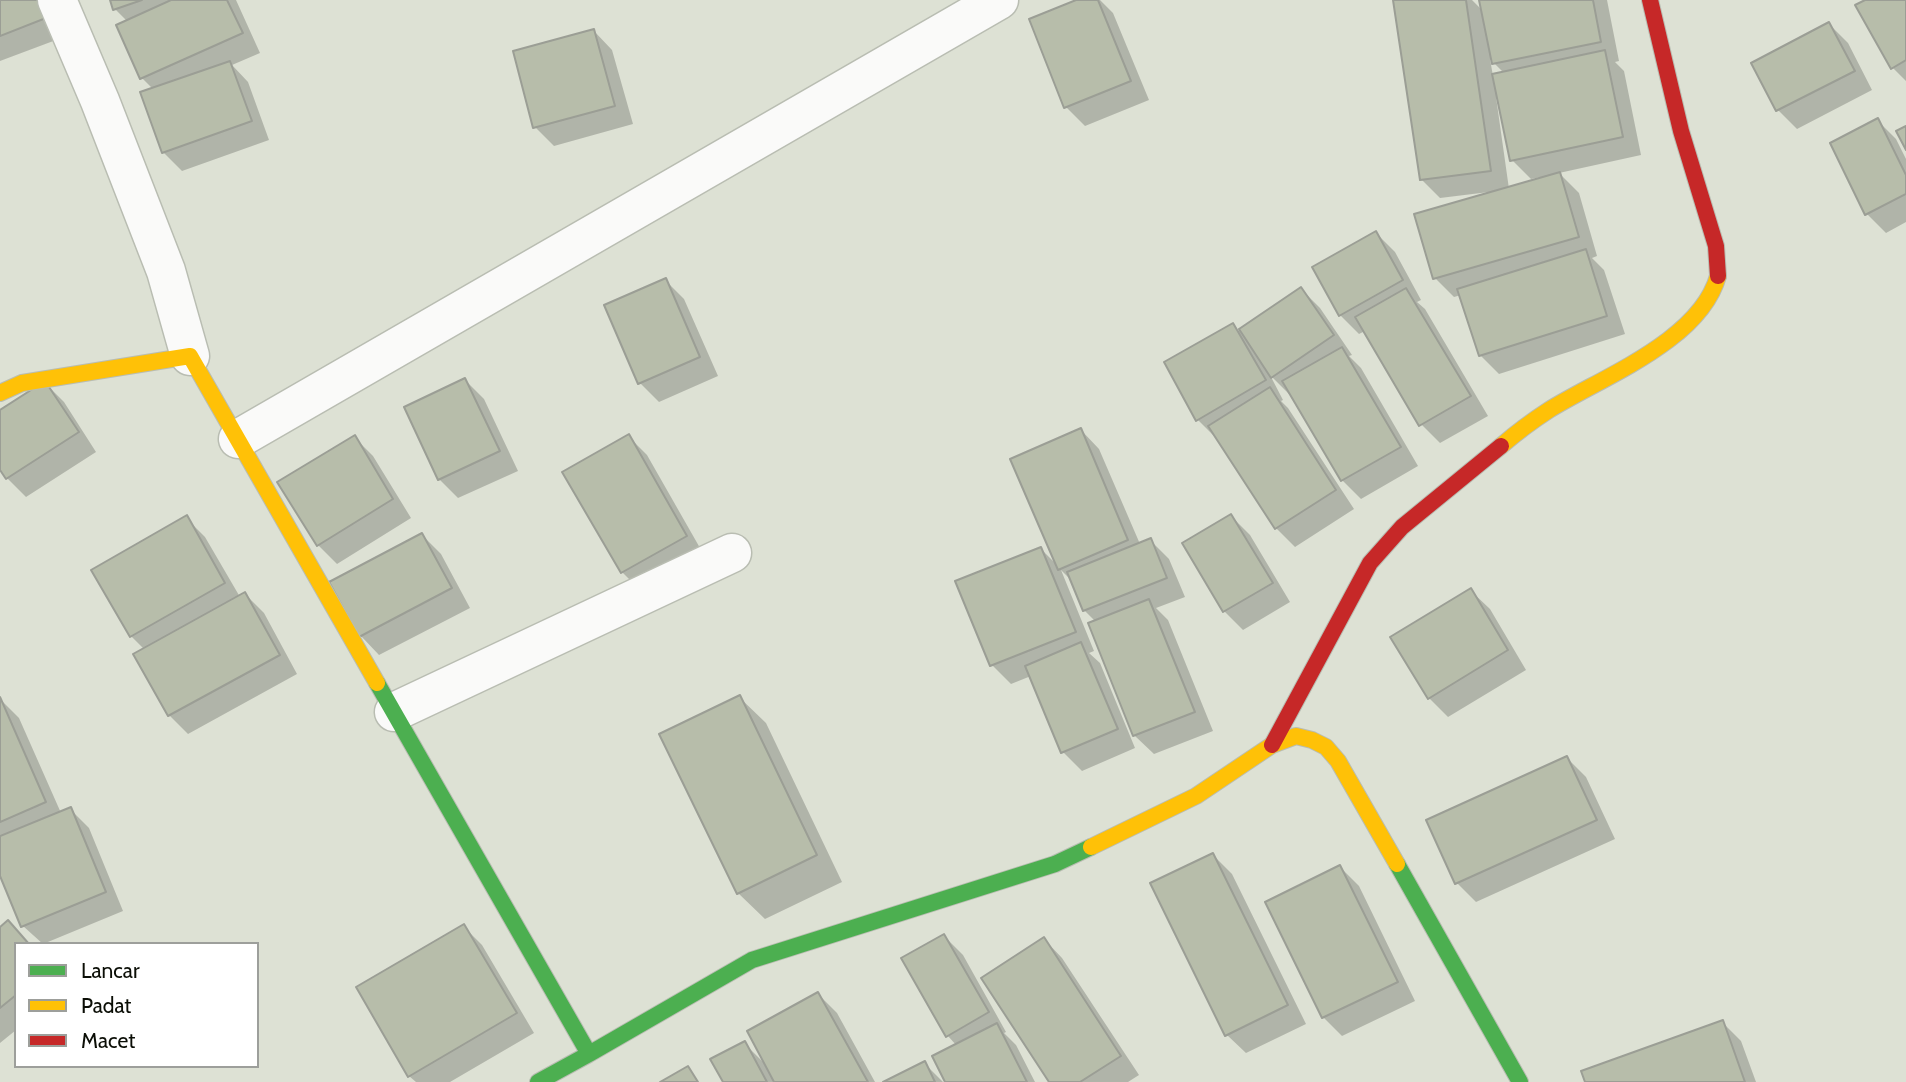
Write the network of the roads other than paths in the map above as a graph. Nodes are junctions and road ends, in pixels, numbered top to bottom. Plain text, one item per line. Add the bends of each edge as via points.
1 (57, 0) edge
2 (999, 0) edge
3 (1650, 0) edge
4 (190, 356) junction
5 (0, 393) edge
6 (238, 439) junction
7 (732, 553) dead end
8 (394, 712) junction
9 (1272, 745) junction
10 (590, 1054) junction
11 (538, 1082) edge
12 (1520, 1082) edge

1 - 4 street via 166,271
2 - 6 street
3 - 9 street via 1681,131 1716,246 1719,272 1714,290 1667,341 1540,416 1402,527 1370,562
4 - 5 street via 22,383
4 - 6 street
6 - 8 street
7 - 8 street
8 - 10 street
9 - 10 street via 1196,796 1055,864 752,960
9 - 12 street via 1296,736 1326,747 1339,761
10 - 11 street

